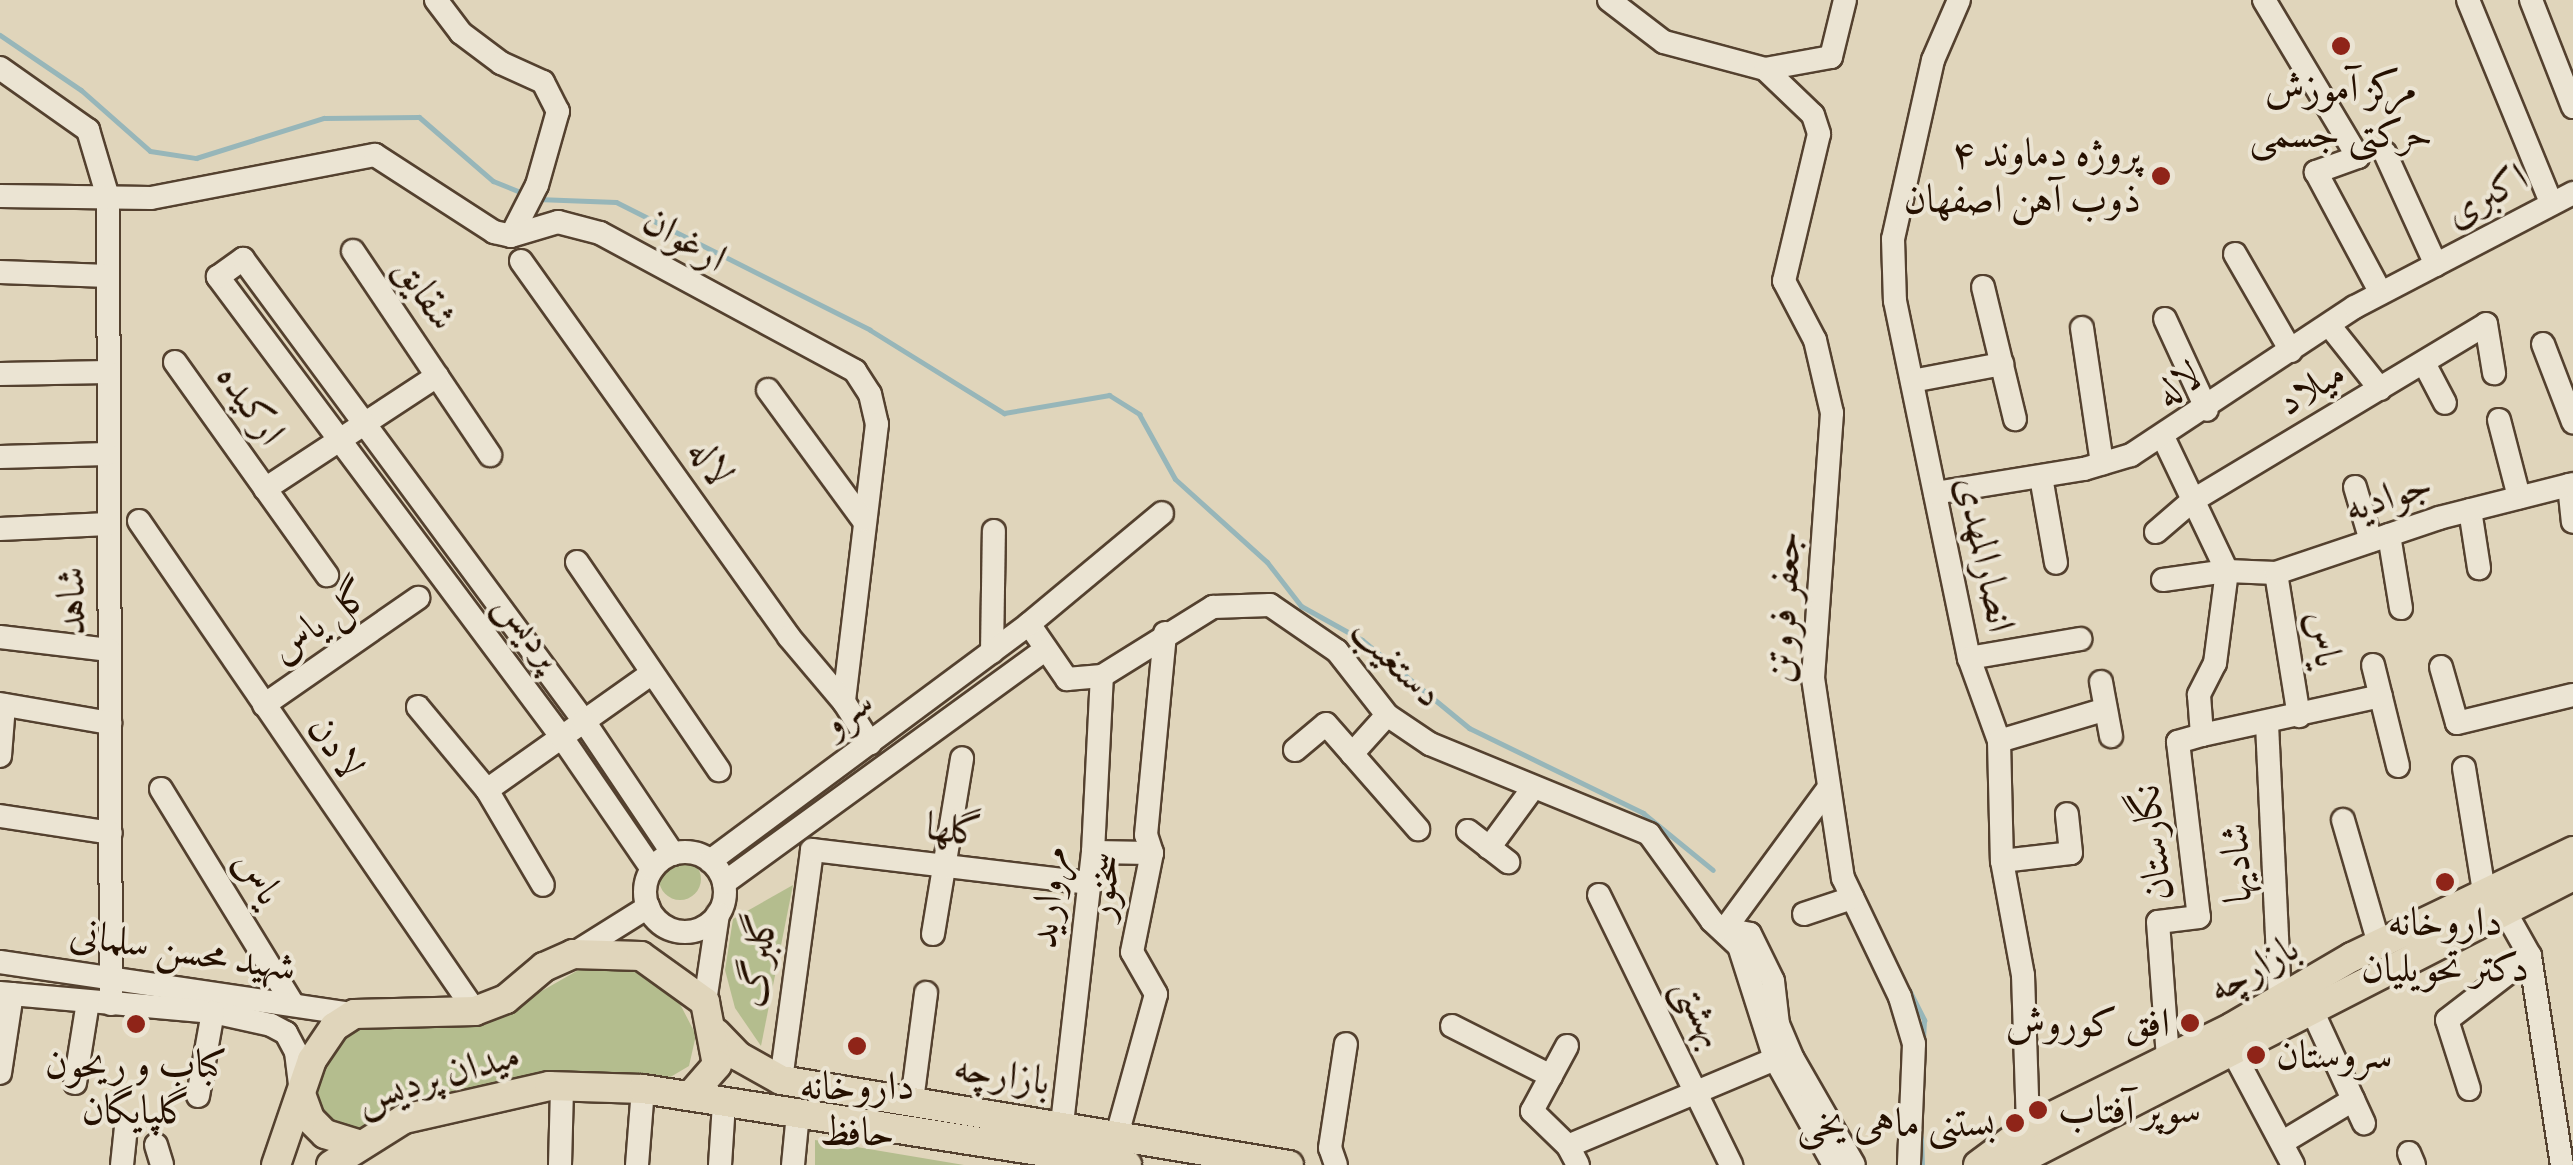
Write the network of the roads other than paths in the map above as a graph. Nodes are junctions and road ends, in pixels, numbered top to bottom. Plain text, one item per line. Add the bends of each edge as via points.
1 (436, 0) edge
2 (1609, 0) edge
3 (1845, 0) edge
4 (1959, 0) edge
5 (2264, 0) edge
6 (2468, 0) edge
7 (2531, 0) edge
8 (0, 68) edge
9 (1766, 69) junction
10 (2573, 107) edge
11 (2384, 154) dead end
12 (2573, 193) edge
13 (0, 196) edge
14 (108, 197) junction
15 (2550, 200) junction
16 (511, 236) junction
17 (353, 252) dead end
18 (2235, 254) dead end
19 (521, 261) dead end
20 (2436, 265) junction
21 (0, 272) edge
22 (108, 276) junction
23 (1983, 287) dead end
24 (2381, 294) junction
25 (2165, 319) dead end
26 (2328, 325) junction
27 (2082, 328) dead end
28 (2543, 344) dead end
29 (2291, 352) junction
30 (175, 362) dead end
31 (2424, 363) junction
32 (2002, 364) junction
33 (108, 372) junction
34 (2494, 373) dead end
35 (0, 374) edge
36 (437, 376) junction
37 (1912, 381) junction
38 (768, 390) dead end
39 (2380, 390) junction
40 (2445, 404) dead end
41 (2207, 410) junction
42 (2571, 411) edge
43 (2015, 419) dead end
44 (2499, 420) dead end
45 (366, 424) junction
46 (344, 439) junction
47 (2164, 439) junction
48 (107, 454) junction
49 (490, 455) dead end
50 (0, 458) edge
51 (2102, 464) junction
52 (2041, 476) junction
53 (2571, 484) edge
54 (265, 488) junction
55 (2355, 488) dead end
56 (1935, 493) junction
57 (2519, 497) junction
58 (2192, 501) junction
59 (2470, 510) junction
60 (1162, 514) dead end
61 (863, 520) junction
62 (139, 522) dead end
63 (2573, 522) edge
64 (108, 524) junction
65 (0, 529) edge
66 (994, 531) dead end
67 (2156, 532) dead end
68 (2380, 538) junction
69 (577, 562) dead end
70 (2056, 563) dead end
71 (2479, 568) dead end
72 (2227, 571) junction
73 (2276, 573) junction
74 (327, 575) dead end
75 (2163, 580) dead end
76 (418, 598) dead end
77 (2401, 608) dead end
78 (1029, 624) junction
79 (1166, 633) junction
80 (0, 637) edge
81 (2080, 639) dead end
82 (109, 650) junction
83 (992, 652) junction
84 (1044, 652) junction
85 (1969, 658) junction
86 (2373, 665) dead end
87 (2440, 667) dead end
88 (652, 673) junction
89 (1102, 676) junction
90 (2101, 682) dead end
91 (936, 694) junction
92 (2573, 695) edge
93 (2380, 696) junction
94 (844, 702) junction
95 (2, 704) edge
96 (264, 706) junction
97 (418, 708) dead end
98 (2102, 710) junction
99 (1387, 716) junction
100 (2299, 716) junction
101 (951, 717) junction
102 (584, 721) junction
103 (110, 723) junction
104 (2267, 724) junction
105 (2202, 734) junction
106 (2111, 736) dead end
107 (564, 739) junction
108 (2000, 741) junction
109 (870, 742) junction
110 (1295, 750) dead end
111 (1352, 754) junction
112 (0, 756) edge
113 (962, 758) dead end
114 (2398, 766) dead end
115 (2464, 768) dead end
116 (720, 770) dead end
117 (1533, 788) junction
118 (161, 789) dead end
119 (1828, 789) junction
120 (487, 790) junction
121 (2067, 814) dead end
122 (0, 816) edge
123 (2343, 820) dead end
124 (1418, 828) dead end
125 (1468, 831) dead end
126 (111, 834) junction
127 (812, 850) joint
128 (1092, 852) junction
129 (2573, 852) edge
130 (1152, 853) junction
131 (673, 854) junction
132 (710, 861) junction
133 (2002, 861) junction
134 (945, 865) junction
135 (652, 869) junction
136 (2573, 876) edge
137 (724, 883) junction
138 (1087, 883) junction
139 (543, 884) dead end
140 (1599, 896) dead end
141 (1852, 898) junction
142 (2493, 900) junction
143 (648, 907) junction
144 (718, 914) junction
145 (1804, 914) dead end
146 (1725, 929) junction
147 (933, 934) dead end
148 (2389, 949) junction
149 (573, 954) junction
150 (2530, 956) junction
151 (0, 962) edge
152 (2358, 968) junction
153 (111, 975) junction
154 (926, 993) dead end
155 (6, 994) edge
156 (2280, 998) junction
157 (705, 1002) junction
158 (100, 1003) junction
159 (293, 1004) junction
160 (2312, 1008) junction
161 (212, 1012) junction
162 (475, 1012) junction
163 (354, 1014) junction
164 (1452, 1026) dead end
165 (716, 1033) junction
166 (1346, 1044) dead end
167 (1567, 1046) dead end
168 (2234, 1054) junction
169 (2168, 1058) junction
170 (1775, 1059) junction
171 (0, 1072) edge
172 (1551, 1076) junction
173 (781, 1080) junction
174 (75, 1083) dead end
175 (562, 1086) junction
176 (1698, 1088) junction
177 (642, 1089) junction
178 (2469, 1089) dead end
179 (301, 1094) junction
180 (198, 1096) dead end
181 (690, 1096) junction
182 (2353, 1100) junction
183 (912, 1101) junction
184 (724, 1103) junction
185 (798, 1113) junction
186 (2364, 1123) dead end
187 (1062, 1124) junction
188 (2028, 1128) junction
189 (126, 1129) dead end
190 (1117, 1134) junction
191 (2283, 1142) junction
192 (361, 1145) junction
193 (1573, 1155) edge
194 (2565, 1160) edge
195 (2020, 1163) edge
196 (122, 1165) edge
197 (276, 1165) edge
198 (331, 1165) edge
199 (560, 1165) edge
200 (637, 1165) edge
201 (720, 1165) edge
202 (793, 1165) edge
203 (1127, 1165) edge
204 (1289, 1165) edge
205 (1336, 1165) edge
206 (1730, 1165) edge
207 (1834, 1165) edge
208 (1854, 1165) edge
209 (1909, 1165) edge
210 (1978, 1165) edge
211 (2293, 1165) edge

1 - 16 street via 461,33 501,63 543,82 558,110 538,186
2 - 9 street via 1664,42
3 - 9 street via 1831,57
4 - 37 street, انصارالمهدی via 1934,60 1893,239 1895,301
5 - 24 street via 2358,158 2316,172
6 - 15 street
7 - 10 street
8 - 14 street, شاهد via 88,130
9 - 119 street, جعفر فروتن via 1812,115 1820,134 1784,281 1815,340 1832,413 1813,678
11 - 20 street
12 - 15 street, اکبری
13 - 14 street
14 - 16 street via 152,198 375,155 494,232
14 - 22 street, شاهد
15 - 20 street, اکبری
16 - 61 street, ارغوان via 558,222 600,233 855,371 878,424
17 - 36 street, شقایق
18 - 29 street
19 - 94 street, لاله via 788,637
20 - 24 street, لاله
21 - 22 street
22 - 33 street, شاهد
23 - 32 street
24 - 26 street, لاله
25 - 41 street
26 - 29 street, لاله
26 - 39 street
27 - 51 street
28 - 42 street
29 - 41 street, لاله
30 - 54 street, ارکیده
31 - 34 street, میلاد via 2486,324
31 - 39 street, میلاد
31 - 40 street
32 - 37 street
32 - 43 street
33 - 35 street
33 - 48 street, شاهد
36 - 45 street, شقایق
36 - 49 street, شقایق
37 - 56 street, انصارالمهدی
38 - 61 street
39 - 58 street, میلاد
41 - 47 street, لاله
44 - 57 street
45 - 46 street, شقایق
45 - 46 street, پردیس via 243,259 218,277
45 - 102 street, پردیس
46 - 54 street, ارکیده
46 - 107 street, پردیس
47 - 51 street, لاله
47 - 58 street
48 - 50 street
48 - 64 street, شاهد
51 - 52 street, لاله
52 - 56 street, لاله
52 - 70 street
53 - 57 street, جوادیه
53 - 63 street
54 - 74 street, ارکیده
55 - 68 street
56 - 85 street, انصارالمهدی
57 - 59 street, جوادیه
58 - 67 street, میلاد
58 - 72 street
59 - 68 street, جوادیه
59 - 71 street
60 - 78 street, سرو
61 - 94 street, ارغوان
62 - 96 street, لادن
64 - 65 street
64 - 82 street, شاهد
66 - 83 street
68 - 73 street, جوادیه
68 - 77 street
69 - 88 street
72 - 73 street, جوادیه
72 - 75 street
72 - 105 street, نگارستان via 2215,663 2198,695
73 - 100 street, یاس
76 - 96 street, گل یاس
78 - 83 street, سرو
78 - 84 street
79 - 89 street, دستغیب
79 - 99 street, دستغیب via 1213,607 1270,605 1336,652
79 - 130 street, سخنور via 1146,836
80 - 82 street
81 - 85 street
82 - 103 street, شاهد
83 - 91 street, سرو
84 - 89 street via 1067,680
84 - 101 street, سرو
85 - 108 street, انصارالمهدی
86 - 93 street
87 - 92 street via 2457,723
88 - 102 street
88 - 116 street
89 - 128 street, مروارید
90 - 98 street
91 - 101 street
91 - 109 street, سرو
93 - 100 street
93 - 114 street
94 - 109 street
95 - 103 street
95 - 112 street
96 - 162 street, لادن
97 - 120 street
98 - 106 street
98 - 108 street
99 - 111 street
99 - 117 street, دستغیب via 1430,744
100 - 104 street
101 - 137 street, سرو
102 - 107 street
102 - 131 street, پردیس
103 - 126 street, شاهد
104 - 105 street
104 - 156 street, شادیها
105 - 169 street, نگارستان via 2178,742 2199,916 2158,922
107 - 120 street
107 - 135 street, پردیس
108 - 133 street, انصارالمهدی
109 - 132 street, سرو
110 - 111 street via 1326,724
111 - 124 street
113 - 134 street
115 - 142 street
117 - 125 street via 1498,855
117 - 146 street, دستغیب via 1649,834
118 - 159 street, یاس
119 - 141 street, جعفر فروتن
119 - 146 street
120 - 139 street
121 - 133 street via 2071,852
122 - 126 street
123 - 148 street
126 - 153 street, شاهد
127 - 134 street, گلها
127 - 173 street, گلبرگ
128 - 130 street
128 - 138 street, مروارید
129 - 142 main road, بازارچه
130 - 190 street, سخنور via 1132,952 1156,994
131 - 132 street
131 - 135 street
132 - 137 street
133 - 188 street, انصارالمهدی via 2023,975
134 - 138 street, گلها
134 - 147 street
135 - 143 street
136 - 142 main road, بازارچه
137 - 144 street
138 - 187 street, مروارید
140 - 176 street, بهشتی
141 - 145 street
141 - 209 street, جعفر فروتن via 1900,997 1914,1044
142 - 148 main road, بازارچه
142 - 150 street
143 - 144 street via 677,932 703,928
143 - 149 street
144 - 157 street
146 - 170 street, دستغیب via 1739,946
146 - 208 street, دستغیب via 1750,934 1773,981 1778,1024 1792,1059
148 - 152 main road, بازارچه
149 - 157 main road via 641,956
149 - 162 main road, میدان پردیس
150 - 178 street via 2448,1020
150 - 194 street
151 - 153 street, شهید محسن سلمانی
152 - 156 main road, بازارچه
152 - 160 main road, بازارچه
153 - 158 street, شاهد
153 - 159 street, شهید محسن سلمانی
154 - 183 street
155 - 158 street, شهید محسن سلمانی
155 - 171 street
156 - 169 main road, بازارچه
157 - 165 main road
158 - 161 street, شهید محسن سلمانی
158 - 174 street, شاهد
159 - 163 street, شهید محسن سلمانی
160 - 168 main road, بازارچه
160 - 182 street
161 - 179 street, شهید محسن سلمانی via 286,1033 296,1052
161 - 180 street
162 - 163 main road, میدان پردیس
163 - 179 main road, میدان پردیس via 319,1042
164 - 172 street
165 - 173 main road, بازارچه via 738,1056
165 - 181 main road via 718,1064
166 - 205 street via 1330,1148
167 - 172 street
168 - 191 street
168 - 195 main road, بازارچه
169 - 188 main road, بازارچه
170 - 176 street
170 - 207 street, دستغیب
172 - 193 street via 1532,1111
173 - 183 main road, بازارچه
175 - 177 main road, میدان پردیس
175 - 192 main road, میدان پردیس via 420,1114
175 - 199 street
176 - 193 street
176 - 206 street, بهشتی
177 - 181 main road, میدان پردیس
177 - 200 street
179 - 192 main road, میدان پردیس via 310,1119 325,1134
179 - 197 main road
181 - 184 main road, بازارچه
182 - 186 street
182 - 191 street
183 - 187 main road, بازارچه
184 - 185 main road, بازارچه
184 - 201 street
185 - 202 street
185 - 203 main road, بازارچه
187 - 190 main road, بازارچه
188 - 210 main road, بازارچه
189 - 196 street
190 - 204 main road, بازارچه
191 - 211 street
192 - 198 main road

